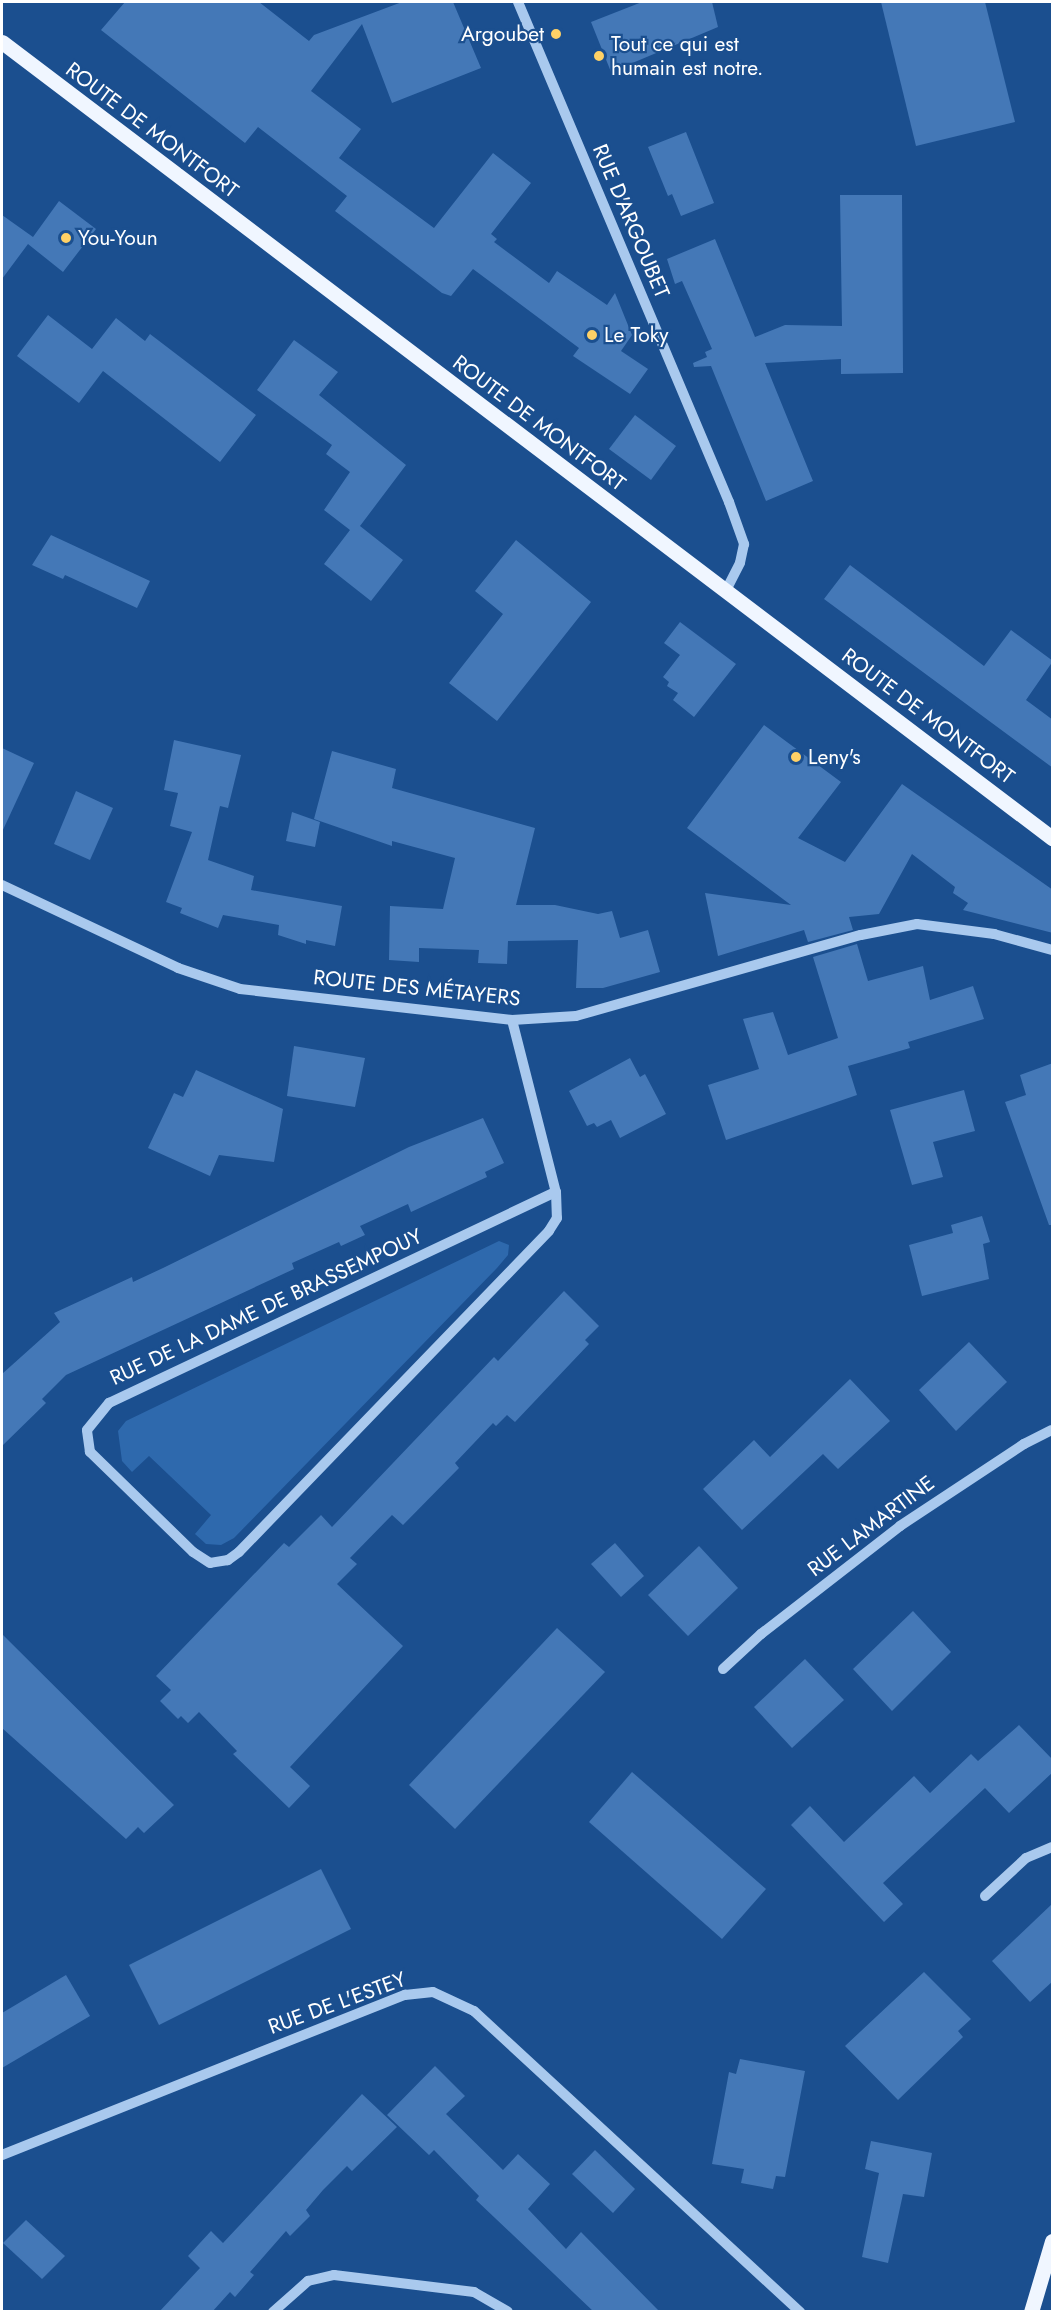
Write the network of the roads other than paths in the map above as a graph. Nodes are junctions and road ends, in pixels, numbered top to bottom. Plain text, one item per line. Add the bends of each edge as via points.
1 (518, 2) edge
2 (2, 42) edge
3 (727, 589) junction
4 (1053, 838) edge
5 (2, 885) edge
6 (1053, 950) edge
7 (512, 1020) junction
8 (556, 1192) junction
9 (1053, 1430) edge
10 (723, 1669) dead end
11 (1053, 1847) edge
12 (985, 1896) dead end
13 (2, 2155) edge
14 (1053, 2241) edge
15 (273, 2312) edge
16 (508, 2312) edge
17 (800, 2312) edge
18 (1031, 2312) edge

1 - 3 street, RUE D'ARGOUBET via 744,544
2 - 3 main road, ROUTE DE MONTFORT
3 - 4 main road, ROUTE DE MONTFORT
5 - 7 street, ROUTE DES MÉTAYERS via 178,968 240,989
6 - 7 street, ROUTE DES MÉTAYERS via 994,934 917,924 850,938 576,1016
7 - 8 street, RUE DE LA DAME DE BRASSEMPOUY
8 - 8 street, RUE DE LA DAME DE BRASSEMPOUY via 556,1218 549,1231 228,1560 210,1563 193,1552 90,1452 87,1430 108,1403
9 - 10 street, RUE LAMARTINE via 1024,1444 900,1526 761,1634
11 - 12 street via 1026,1858
13 - 17 street, RUE DE L'ESTEY via 405,1995 433,1992 474,2011
14 - 18 main road
15 - 16 street via 308,2281 334,2275 474,2292

